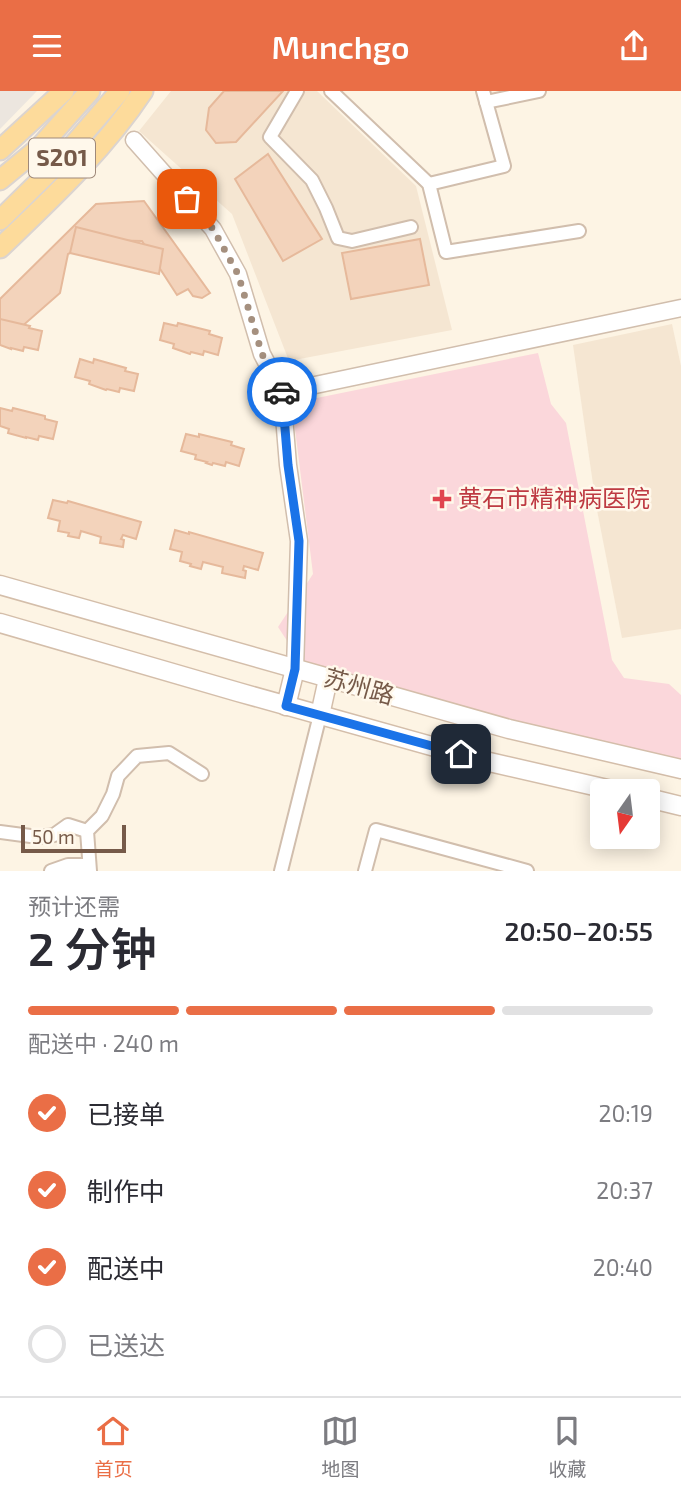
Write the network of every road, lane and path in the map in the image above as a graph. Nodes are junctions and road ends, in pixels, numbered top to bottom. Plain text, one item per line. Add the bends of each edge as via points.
1 (64, 91) edge
2 (90, 91) edge
3 (120, 91) edge
4 (143, 91) edge
5 (297, 91) edge
6 (540, 91) edge
7 (337, 93) edge
8 (484, 97) edge
9 (134, 140) dead end
10 (0, 150) edge
11 (0, 180) edge
12 (429, 184) junction
13 (0, 220) edge
14 (411, 227) dead end
15 (579, 231) dead end
16 (0, 248) edge
17 (681, 308) edge
18 (282, 393) junction
19 (0, 585) edge
20 (0, 623) edge
21 (295, 669) junction
22 (328, 678) junction
23 (286, 706) junction
24 (320, 715) junction
25 (681, 769) edge
26 (202, 774) dead end
27 (590, 785) edge
28 (660, 801) edge
29 (681, 806) edge
30 (87, 831) junction
31 (0, 832) edge
32 (90, 868) edge
33 (51, 871) edge
34 (281, 871) edge
35 (365, 871) edge
36 (527, 871) edge

1 - 10 main road
2 - 11 main road, S201 via 40,148
3 - 13 main road, S201 via 57,164
4 - 16 main road via 61,190
5 - 14 street via 270,137 312,180 338,238 352,241
6 - 8 street
7 - 12 street
8 - 12 street via 504,166
9 - 18 street via 213,229 238,274 262,354
12 - 15 street via 446,252
17 - 18 street
18 - 21 street via 299,541
19 - 21 main road, 苏州路
20 - 23 main road, 苏州路
21 - 22 main road, 苏州路
21 - 23 main road
22 - 24 main road
22 - 25 main road, 苏州路 via 509,729
23 - 24 main road, 苏州路
24 - 27 main road, 苏州路
24 - 34 street
26 - 30 street via 169,753 137,756 118,776 102,815
28 - 29 main road
30 - 31 street via 68,825 54,835 38,837
30 - 32 street
32 - 33 street via 68,865
35 - 36 street via 376,830

